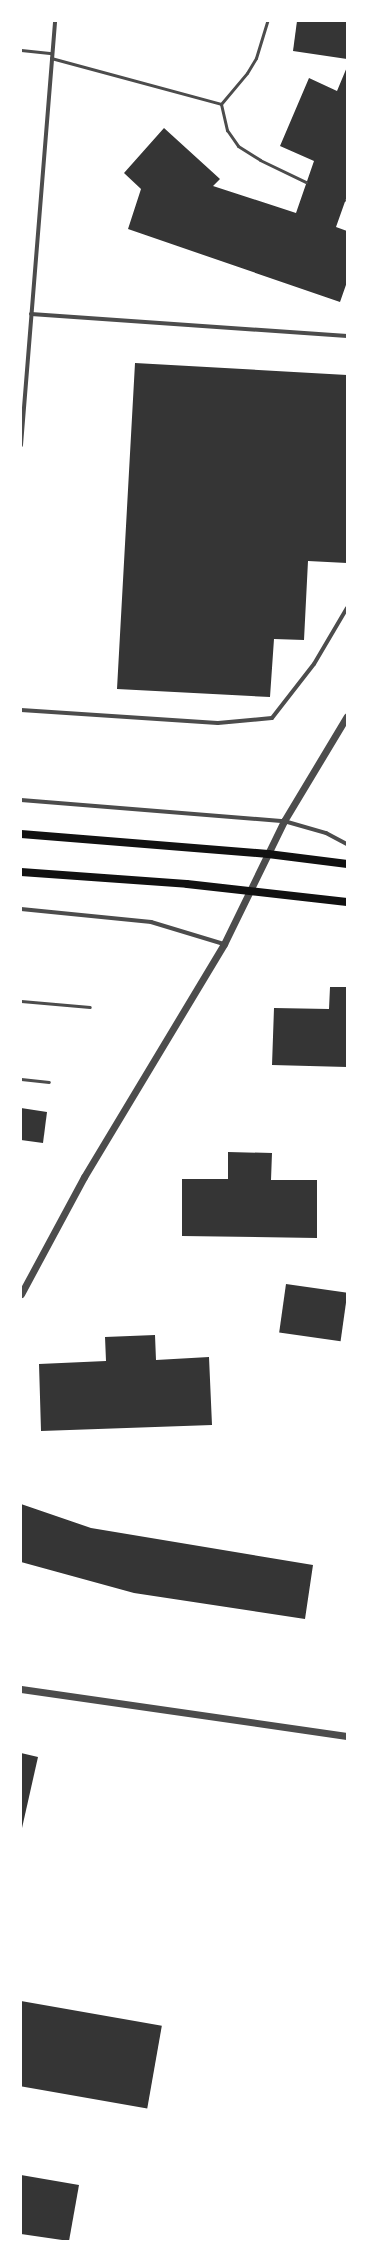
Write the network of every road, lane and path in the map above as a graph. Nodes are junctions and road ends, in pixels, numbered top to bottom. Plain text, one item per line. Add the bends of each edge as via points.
1 (55, 21) edge
2 (267, 21) edge
3 (21, 50) edge
4 (52, 52) junction
5 (51, 58) junction
6 (221, 104) junction
7 (306, 182) dead end
8 (31, 314) junction
9 (347, 336) edge
10 (21, 445) edge
11 (347, 608) edge
12 (21, 710) edge
13 (347, 716) edge
14 (21, 800) edge
15 (284, 821) junction
16 (21, 834) edge
17 (347, 844) edge
18 (268, 854) junction
19 (347, 864) edge
20 (21, 872) edge
21 (250, 891) junction
22 (347, 902) edge
23 (21, 909) edge
24 (224, 944) junction
25 (21, 1001) edge
26 (90, 1007) dead end
27 (21, 1079) edge
28 (49, 1082) dead end
29 (21, 1294) edge
30 (21, 1689) edge
31 (347, 1736) edge

1 - 4 street
2 - 6 lane via 256,58
3 - 4 lane
4 - 5 street
5 - 6 lane
5 - 8 street
6 - 7 lane via 227,130 238,146 260,160
8 - 9 street
8 - 10 street
11 - 12 street via 314,664 272,718 218,723
13 - 15 street
14 - 15 street
15 - 17 street via 326,833
15 - 18 street
16 - 18 main road
18 - 19 main road
18 - 21 street
20 - 21 main road
21 - 22 main road
21 - 24 street
23 - 24 street via 151,922
24 - 29 street via 84,1177
25 - 26 lane
27 - 28 lane
30 - 31 street

